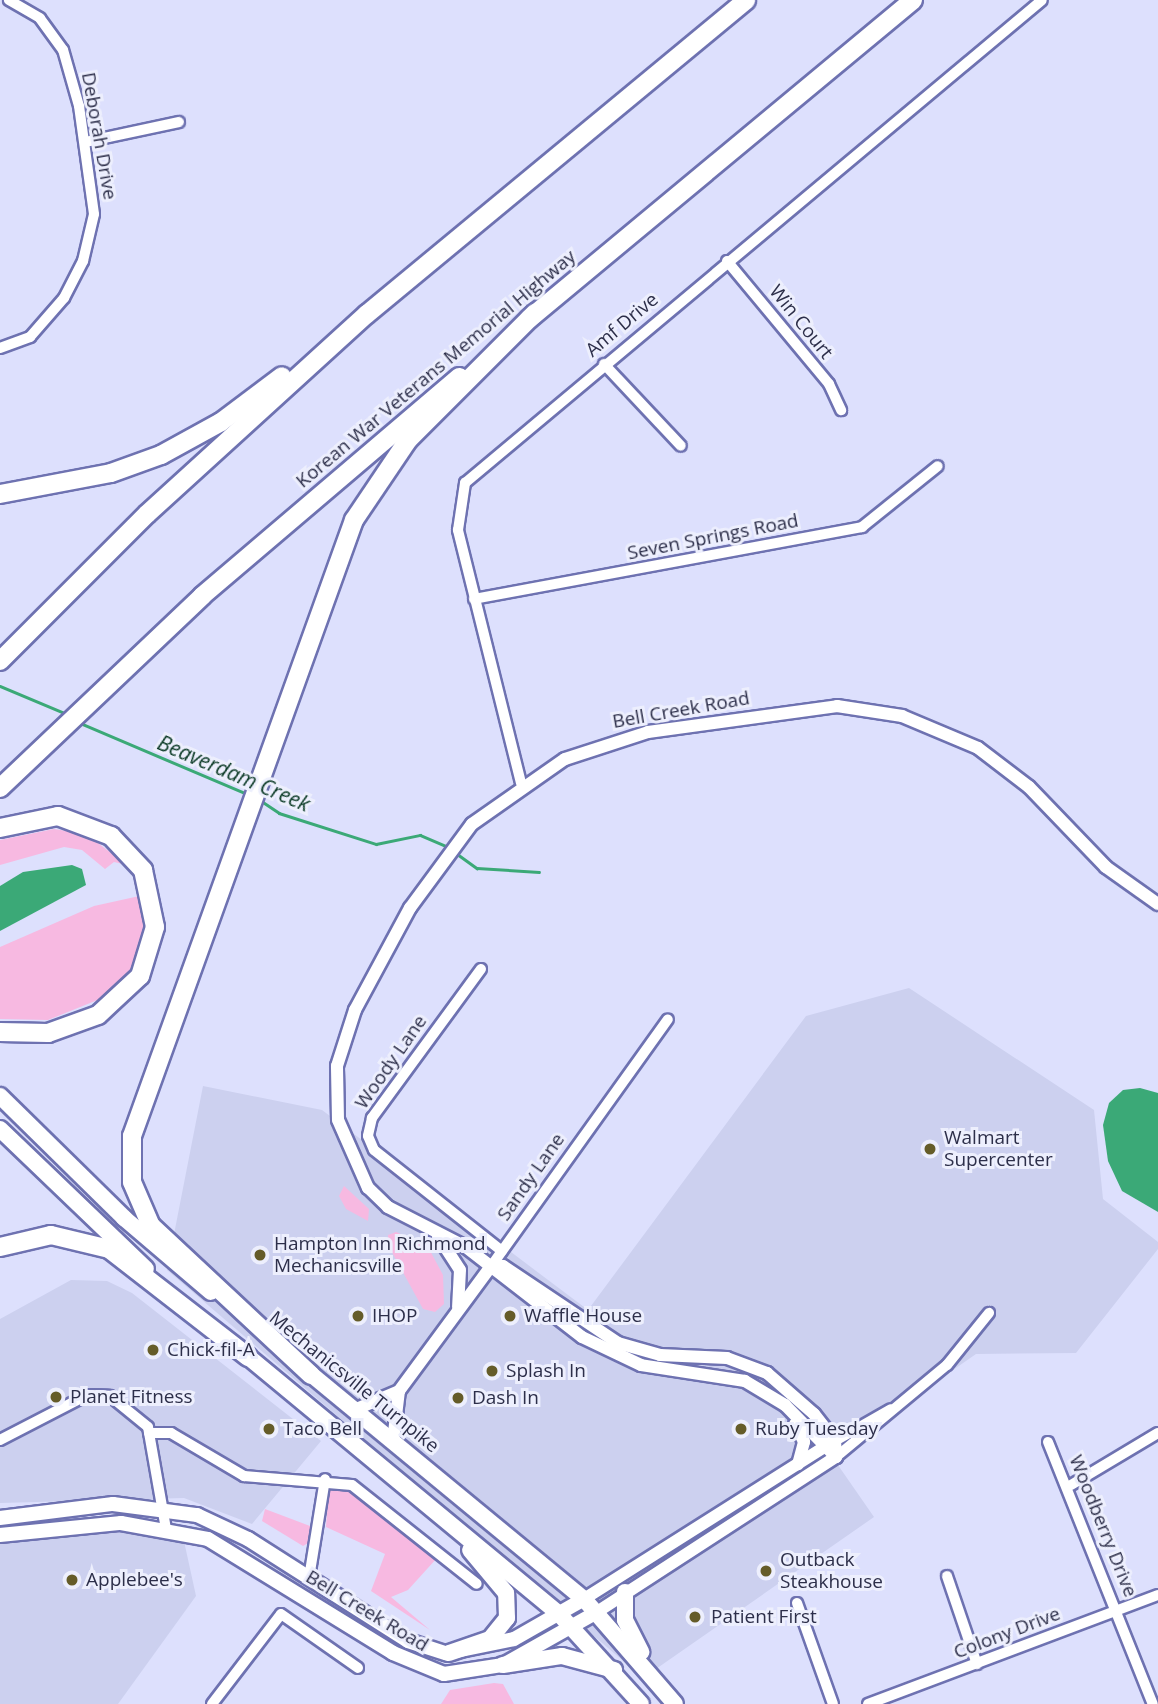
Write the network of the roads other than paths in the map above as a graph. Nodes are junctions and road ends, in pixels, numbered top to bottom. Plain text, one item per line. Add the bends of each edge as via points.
1 (9, 0) edge
2 (746, 0) edge
3 (913, 0) edge
4 (1042, 0) edge
5 (179, 122) dead end
6 (85, 142) junction
7 (727, 261) junction
8 (536, 313) junction
9 (367, 314) junction
10 (0, 348) edge
11 (604, 364) junction
12 (841, 410) dead end
13 (681, 446) dead end
14 (938, 466) dead end
15 (0, 494) edge
16 (474, 599) junction
17 (2, 658) edge
18 (522, 783) junction
19 (0, 788) edge
20 (0, 828) edge
21 (1158, 904) edge
22 (481, 969) dead end
23 (668, 1019) dead end
24 (0, 1032) edge
25 (0, 1096) edge
26 (0, 1129) edge
27 (427, 1226) junction
28 (0, 1247) edge
29 (502, 1251) junction
30 (492, 1265) junction
31 (457, 1312) junction
32 (989, 1313) dead end
33 (248, 1357) junction
34 (312, 1375) junction
35 (399, 1391) junction
36 (772, 1397) junction
37 (897, 1406) junction
38 (354, 1410) junction
39 (149, 1433) junction
40 (1158, 1433) edge
41 (0, 1440) edge
42 (393, 1441) junction
43 (835, 1441) junction
44 (1048, 1442) dead end
45 (822, 1448) junction
46 (836, 1457) junction
47 (798, 1464) junction
48 (325, 1479) junction
49 (1070, 1485) junction
50 (162, 1507) junction
51 (441, 1516) junction
52 (0, 1518) edge
53 (166, 1528) junction
54 (0, 1535) edge
55 (947, 1576) dead end
56 (309, 1578) junction
57 (477, 1584) dead end
58 (625, 1592) junction
59 (1158, 1595) edge
60 (584, 1599) junction
61 (797, 1603) dead end
62 (1118, 1609) junction
63 (597, 1612) junction
64 (560, 1615) junction
65 (574, 1627) junction
66 (450, 1653) junction
67 (977, 1664) junction
68 (503, 1665) junction
69 (358, 1668) dead end
70 (614, 1670) junction
71 (650, 1670) junction
72 (212, 1704) edge
73 (641, 1704) edge
74 (676, 1704) edge
75 (833, 1704) edge
76 (868, 1704) edge
77 (1153, 1704) edge

1 - 6 street, Deborah Drive via 40,18 57,38
2 - 9 highway
3 - 8 highway, Korean War Veterans Memorial Highway
4 - 7 street, Amf Drive
5 - 6 street
6 - 10 street, Deborah Drive via 94,214 83,261 38,331
7 - 11 street, Amf Drive
7 - 12 street, Win Court via 829,384
8 - 19 highway, Korean War Veterans Memorial Highway via 261,543 102,687
8 - 34 highway via 414,434 370,491 340,553 136,1118 131,1172 143,1213 165,1241
9 - 15 highway via 173,450 111,473
9 - 17 highway via 147,514
11 - 13 street
11 - 16 street, Amf Drive via 466,484 457,519
14 - 16 street, Seven Springs Road via 862,527
16 - 18 street, Amf Drive
18 - 21 street, Bell Creek Road via 577,754 648,732 837,706 887,712 947,733 997,760 1106,867
18 - 27 street, Bell Creek Road via 472,824 425,884 348,1026 335,1087 343,1138 362,1181 388,1207
20 - 24 highway via 58,816 101,829 143,870 155,920 147,962 117,1002 64,1029
22 - 29 street, Woody Lane via 372,1118 368,1136 374,1150
23 - 29 street, Sandy Lane
25 - 34 highway, Mechanicsville Turnpike via 133,1226
26 - 33 highway
27 - 30 street, Bell Creek Road
27 - 31 street via 457,1261
28 - 33 highway via 51,1235 109,1250
29 - 30 street, Sandy Lane
30 - 31 street, Sandy Lane
30 - 36 street, Bell Creek Road via 582,1337 624,1359 723,1374
30 - 43 street, Bell Creek Road via 503,1266 618,1343 660,1355 727,1358 767,1373 804,1404
31 - 35 street, Sandy Lane
32 - 37 street via 959,1353
33 - 51 highway
34 - 38 highway, Mechanicsville Turnpike
35 - 38 street
35 - 42 street, Sandy Lane
36 - 45 street, Bell Creek Road
36 - 47 street via 803,1435
37 - 43 street
37 - 46 street
38 - 42 highway, Mechanicsville Turnpike
39 - 41 street via 137,1414 97,1394
39 - 48 street via 175,1434 244,1476
39 - 50 street
40 - 49 street
42 - 60 highway, Mechanicsville Turnpike
43 - 45 street, Bell Creek Road
43 - 46 street
44 - 49 street, Woodberry Drive
45 - 46 street, Bell Creek Road
45 - 47 street, Bell Creek Road
46 - 58 street, Bell Creek Road
47 - 60 street, Bell Creek Road
48 - 56 street
48 - 57 street via 359,1488
49 - 62 street, Woodberry Drive
50 - 52 main road, Bell Creek Road via 92,1505
50 - 53 street
50 - 56 main road, Bell Creek Road via 212,1521
51 - 64 highway
51 - 66 highway via 509,1601 497,1634
53 - 54 main road, Bell Creek Road via 99,1524
53 - 68 main road, Bell Creek Road via 229,1549 419,1666 460,1675
55 - 67 street
56 - 66 main road, Bell Creek Road via 408,1641
58 - 63 street, Bell Creek Road
58 - 71 highway via 625,1620
59 - 62 street, Colony Drive
60 - 63 highway, Mechanicsville Turnpike
60 - 64 main road, Bell Creek Road
61 - 75 street
62 - 67 street, Colony Drive
62 - 77 street, Woodberry Drive
63 - 65 main road, Bell Creek Road
63 - 71 highway, Mechanicsville Turnpike
64 - 65 highway
64 - 66 main road, Bell Creek Road via 495,1646
65 - 68 main road, Bell Creek Road
65 - 70 highway
67 - 76 street, Colony Drive
68 - 70 highway via 562,1656
69 - 72 street via 281,1614
70 - 73 highway
71 - 74 highway, Mechanicsville Turnpike

